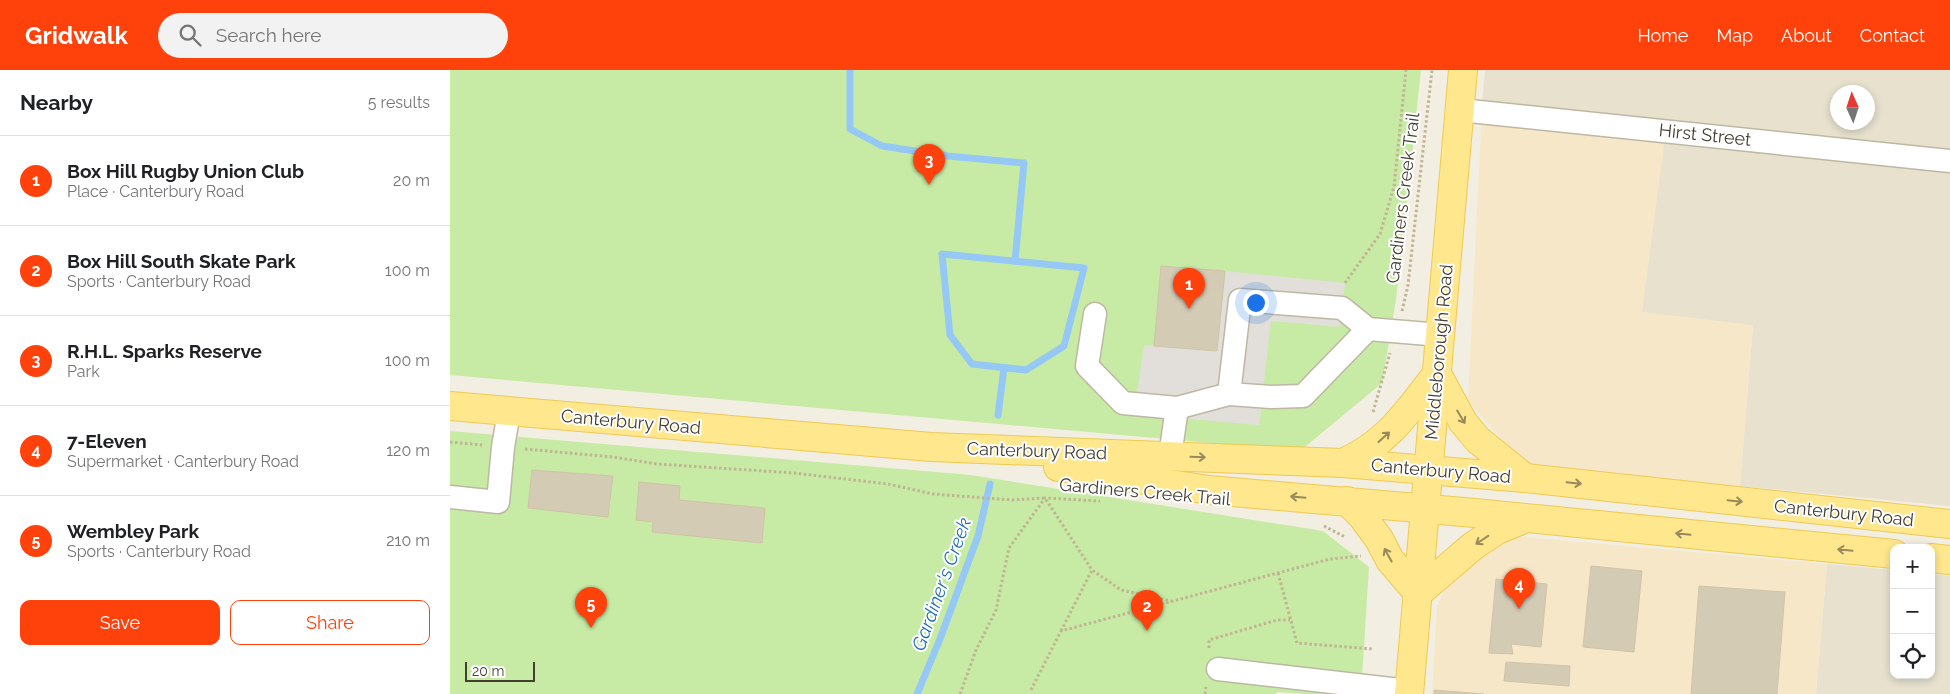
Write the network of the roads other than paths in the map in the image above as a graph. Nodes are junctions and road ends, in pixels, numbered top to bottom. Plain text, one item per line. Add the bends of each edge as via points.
1 (1463, 70) edge
2 (1460, 110) junction
3 (1950, 161) edge
4 (1095, 314) dead end
5 (1368, 329) junction
6 (1441, 335) junction
7 (1437, 374) junction
8 (1229, 394) junction
9 (450, 406) edge
10 (1177, 408) junction
11 (509, 412) junction
12 (931, 447) junction
13 (1170, 456) junction
14 (1343, 463) junction
15 (1429, 470) junction
16 (1525, 478) junction
17 (450, 497) edge
18 (1347, 501) junction
19 (1426, 509) junction
20 (1525, 519) junction
21 (1950, 524) edge
22 (1890, 554) edge
23 (1935, 558) edge
24 (1950, 560) edge
25 (1418, 593) junction
26 (1211, 668) road end
27 (1409, 692) edge

1 - 2 main road, Middleborough Road
2 - 3 street, Hirst Street
2 - 6 main road, Middleborough Road
4 - 10 street via 1087,366 1123,403
5 - 6 street
5 - 8 street via 1303,396
5 - 8 street via 1342,308 1240,300
6 - 7 main road, Middleborough Road
7 - 14 main road via 1384,438
7 - 15 main road, Middleborough Road
7 -> 16 main road via 1463,422 1478,440
8 - 10 street
9 - 11 main road, Canterbury Road
10 - 13 street
11 - 12 main road, Canterbury Road
11 - 17 street via 498,502
12 - 13 main road, Canterbury Road
18 -> 12 main road, Canterbury Road via 1209,490
13 -> 14 main road, Canterbury Road
14 - 15 main road, Canterbury Road
15 - 16 main road, Canterbury Road
15 - 19 main road, Middleborough Road
16 -> 21 main road, Canterbury Road
18 - 19 main road, Canterbury Road
25 -> 18 main road via 1390,560 1374,547 1362,516
19 - 20 main road, Canterbury Road
19 - 25 main road, Middleborough Road
22 -> 20 main road, Canterbury Road
20 -> 25 main road via 1497,530 1473,546
23 - 24 main road
25 - 27 main road, Middleborough Road
26 - 27 street

